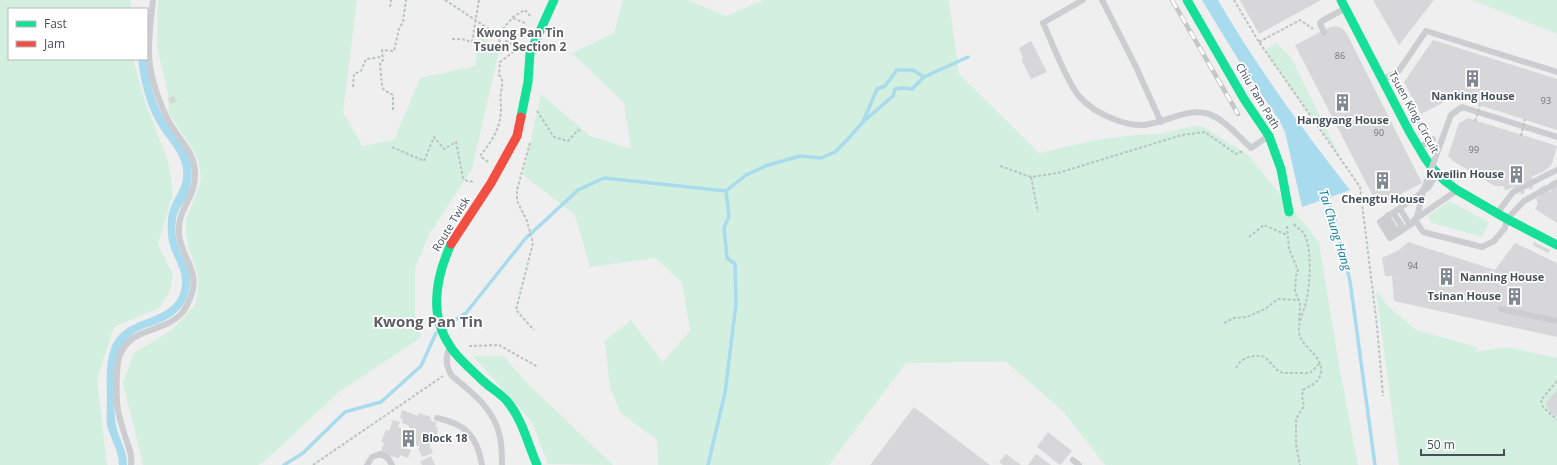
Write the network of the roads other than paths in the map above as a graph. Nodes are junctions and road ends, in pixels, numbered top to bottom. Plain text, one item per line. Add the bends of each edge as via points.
1 (153, 0) edge
2 (554, 0) edge
3 (1082, 0) edge
4 (1102, 0) edge
5 (1187, 0) edge
6 (1344, 4) edge
7 (1322, 30) road end
8 (1557, 72) edge
9 (1383, 80) junction
10 (1161, 122) junction
11 (1269, 136) junction
12 (1557, 137) edge
13 (1432, 139) dead end
14 (1419, 148) junction
15 (1557, 170) edge
16 (1437, 174) junction
17 (1557, 183) edge
18 (1457, 190) junction
19 (1423, 192) junction
20 (1400, 209) junction
21 (1289, 212) road end
22 (1393, 213) junction
23 (1497, 213) junction
24 (1507, 220) junction
25 (1413, 223) junction
26 (1404, 229) junction
27 (1557, 245) edge
28 (1501, 309) dead end
29 (1557, 321) edge
30 (450, 346) junction
31 (437, 418) dead end
32 (1073, 460) dead end
33 (131, 465) edge
34 (367, 465) edge
35 (392, 465) edge
36 (482, 465) edge
37 (502, 465) edge
38 (537, 465) edge
39 (1079, 465) edge

1 - 33 lane via 149,52 152,82 168,120 186,145 195,165 195,184 179,216 179,234 192,268 194,283 188,303 180,315 132,339 119,358 117,408 129,448
2 - 30 street, Route Twisk via 530,53 518,136 451,244 442,264 436,292 437,312 442,331
3 - 10 lane via 1043,23 1078,95 1101,113 1121,122 1144,125
4 - 10 lane
5 - 11 street, Chiu Tam Path
6 - 7 lane via 1320,23
6 - 9 street, Tsuen King Circuit
8 - 9 lane via 1426,31 1398,72
9 - 14 street, Tsuen King Circuit
10 - 11 lane via 1193,112 1205,112 1215,116 1251,148
11 - 21 street, Chiu Tam Path via 1281,169
12 - 19 lane, bridge via 1462,107 1451,115
13 - 14 lane
14 - 16 street, Tsuen King Circuit
15 - 23 lane via 1513,192
16 - 18 street, Tsuen King Circuit
16 - 18 lane via 1428,188 1387,215 1386,222 1392,231 1397,231
17 - 24 lane via 1524,201
18 - 23 street, Tsuen King Circuit
19 - 20 lane, bridge
19 - 25 lane, bridge
20 - 22 lane, bridge
20 - 25 lane, bridge
22 - 26 lane, bridge
22 - 26 lane, bridge via 1380,222 1390,238
23 - 24 street, Tsuen King Circuit
24 - 25 lane, bridge via 1494,241 1482,247 1423,232
24 - 27 street, Tsuen King Circuit
25 - 26 lane, bridge
28 - 29 lane
30 - 37 lane via 446,366 452,376 488,410 500,436
30 - 38 street, Route Twisk via 483,381 506,400 515,412
31 - 36 lane via 452,421 465,429 475,441
32 - 39 lane
34 - 35 lane via 372,457 380,454 388,458

